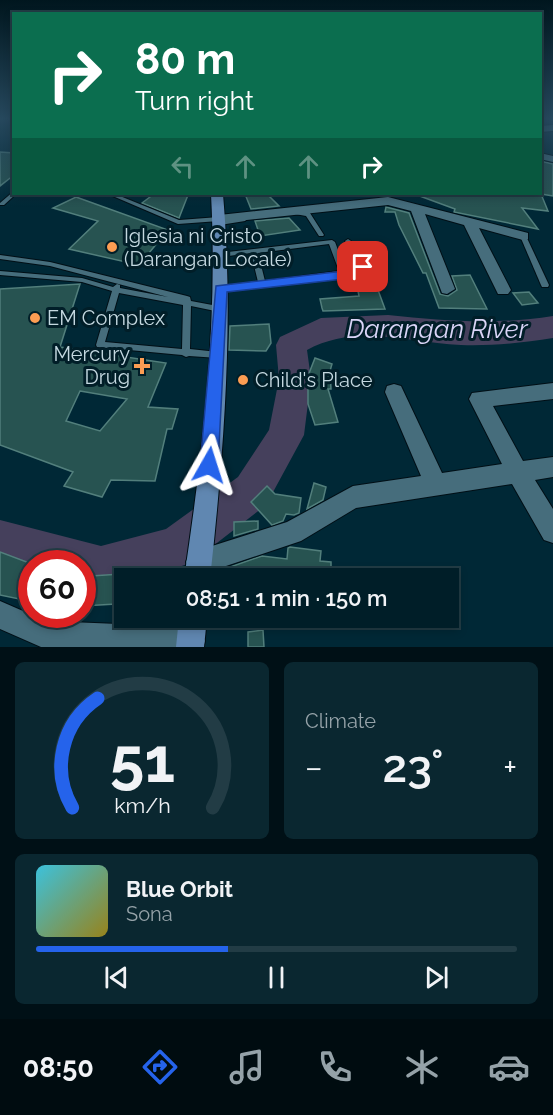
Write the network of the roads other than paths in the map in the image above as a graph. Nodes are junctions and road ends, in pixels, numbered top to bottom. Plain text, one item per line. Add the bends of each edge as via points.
1 (113, 195) edge
2 (217, 195) edge
3 (416, 207) junction
4 (468, 220) junction
5 (220, 221) junction
6 (321, 235) dead end
7 (523, 236) joint
8 (348, 241) dead end
9 (254, 251) junction
10 (221, 255) junction
11 (0, 257) edge
12 (0, 273) edge
13 (344, 275) junction
14 (119, 281) junction
15 (262, 284) junction
16 (545, 285) dead end
17 (221, 289) junction
18 (447, 289) dead end
19 (116, 290) junction
20 (503, 290) dead end
21 (187, 303) junction
22 (220, 309) junction
23 (186, 354) junction
24 (218, 355) junction
25 (553, 391) edge
26 (394, 392) dead end
27 (553, 467) edge
28 (518, 473) junction
29 (436, 485) junction
30 (553, 531) edge
31 (199, 566) edge
32 (0, 615) edge
33 (192, 635) edge

1 - 5 lane via 178,222
2 - 5 main road
3 - 4 street
3 - 5 street via 388,201
3 - 18 street
4 - 7 street
4 - 20 street
5 - 6 lane via 306,213
5 - 10 main road
7 - 16 lane
8 - 13 lane via 362,270
9 - 10 lane
9 - 13 lane via 332,242
9 - 15 lane
10 - 17 main road
11 - 14 lane via 50,264
12 - 19 lane via 82,280
13 - 15 lane
14 - 19 lane
14 - 21 lane via 187,299
15 - 17 lane
17 - 22 main road
19 - 21 lane
19 - 23 lane via 100,345
21 - 22 lane
21 - 23 lane
22 - 24 main road
23 - 24 lane
24 - 31 main road
25 - 28 street via 479,399
26 - 29 street
27 - 28 street
28 - 29 street
28 - 30 street
29 - 31 street via 353,497 292,532
32 - 33 street via 46,635

